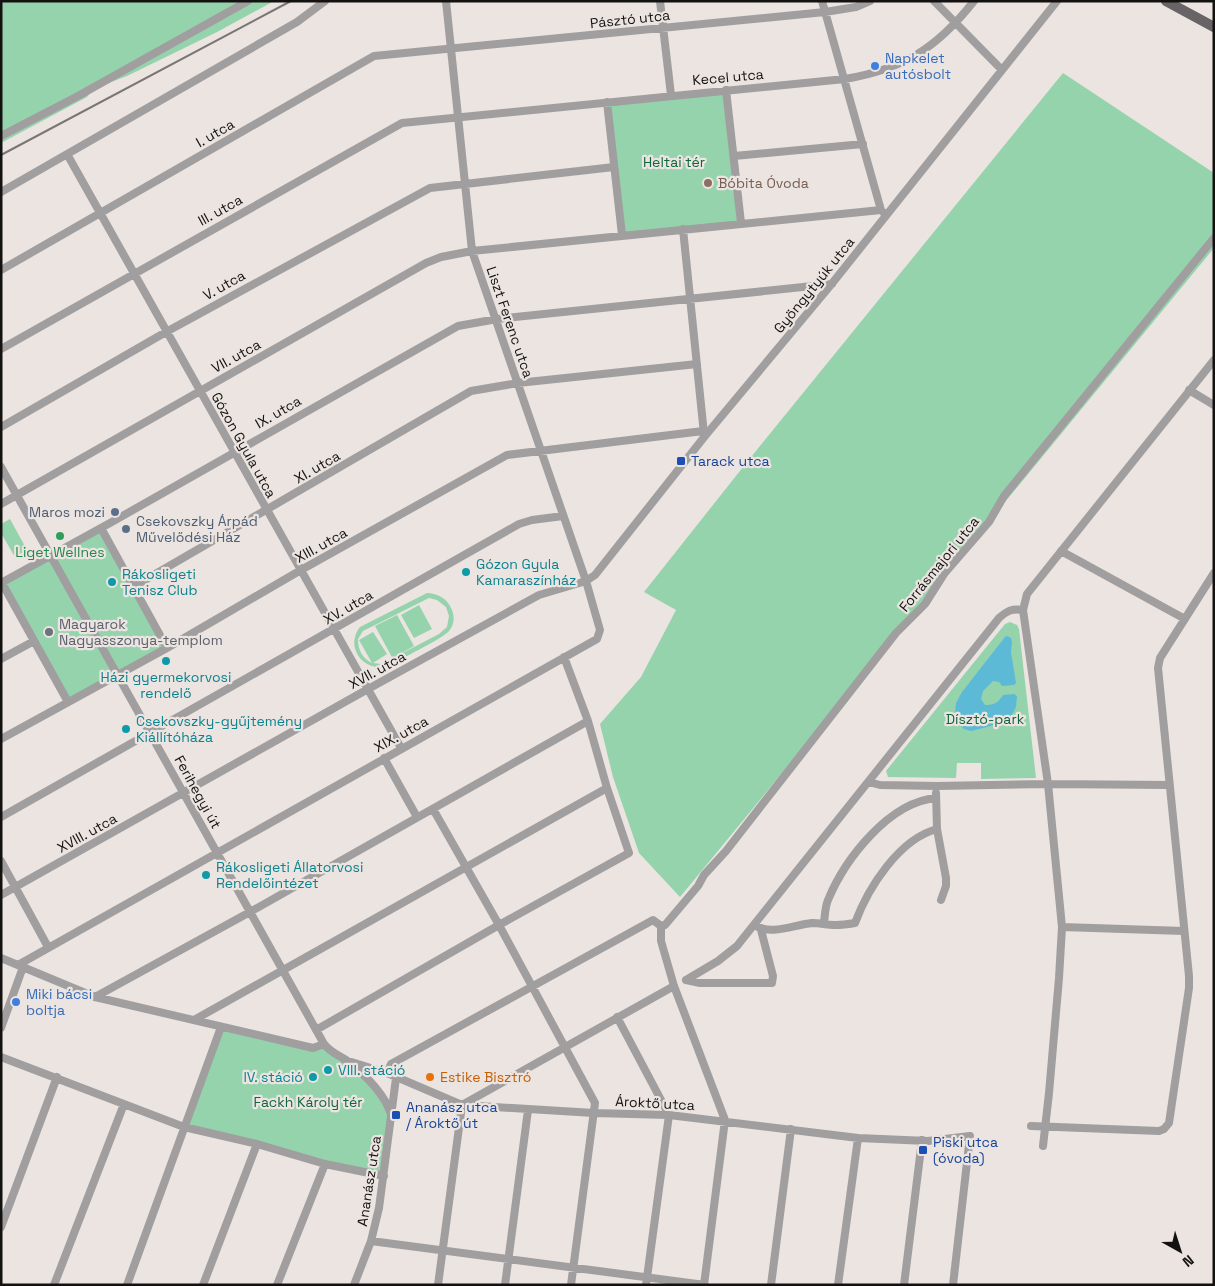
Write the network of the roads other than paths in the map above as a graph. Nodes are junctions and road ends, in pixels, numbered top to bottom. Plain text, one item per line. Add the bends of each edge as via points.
1 (248, 1) edge
2 (325, 1) edge
3 (446, 1) edge
4 (660, 1) edge
5 (822, 1) edge
6 (870, 1) edge
7 (934, 1) edge
8 (974, 1) edge
9 (1057, 1) edge
10 (1166, 1) edge
11 (825, 12) junction
12 (956, 23) junction
13 (663, 28) junction
14 (1214, 28) edge
15 (451, 49) junction
16 (1002, 70) junction
17 (845, 79) junction
18 (726, 90) junction
19 (671, 95) junction
20 (607, 102) junction
21 (459, 116) junction
22 (1, 136) edge
23 (863, 144) junction
24 (67, 154) junction
25 (734, 156) junction
26 (614, 167) junction
27 (466, 184) junction
28 (1, 192) edge
29 (883, 212) junction
30 (100, 214) junction
31 (741, 223) junction
32 (683, 229) junction
33 (622, 235) junction
34 (1214, 238) edge
35 (472, 252) junction
36 (1, 270) edge
37 (133, 274) junction
38 (832, 284) junction
39 (690, 299) junction
40 (496, 319) junction
41 (166, 332) junction
42 (1, 349) edge
43 (1214, 360) edge
44 (697, 364) junction
45 (518, 383) junction
46 (1189, 390) junction
47 (200, 391) junction
48 (1214, 404) edge
49 (1, 428) edge
50 (704, 434) junction
51 (541, 450) junction
52 (233, 452) junction
53 (1, 467) edge
54 (17, 495) junction
55 (1, 504) edge
56 (266, 511) junction
57 (563, 516) junction
58 (101, 528) junction
59 (1061, 551) junction
60 (51, 556) junction
61 (301, 570) junction
62 (1214, 573) edge
63 (586, 581) junction
64 (2, 583) edge
65 (133, 587) junction
66 (1023, 610) junction
67 (1185, 619) junction
68 (334, 630) junction
69 (597, 639) joint
70 (34, 641) junction
71 (167, 648) junction
72 (564, 657) junction
73 (2, 658) edge
74 (118, 674) junction
75 (368, 689) junction
76 (68, 702) junction
77 (588, 720) junction
78 (150, 733) junction
79 (1, 739) edge
80 (401, 748) junction
81 (384, 758) junction
82 (869, 782) junction
83 (1048, 784) junction
84 (1168, 785) junction
85 (937, 786) junction
86 (606, 788) junction
87 (184, 793) junction
88 (936, 798) junction
89 (433, 809) junction
90 (1, 817) edge
91 (417, 818) junction
92 (937, 829) junction
93 (218, 853) junction
94 (1, 861) edge
95 (466, 868) junction
96 (16, 887) junction
97 (1, 895) edge
98 (941, 900) dead end
99 (250, 912) junction
100 (824, 922) junction
101 (499, 925) junction
102 (661, 926) junction
103 (1062, 927) junction
104 (758, 928) junction
105 (1184, 931) junction
106 (48, 947) junction
107 (1, 958) edge
108 (21, 966) junction
109 (283, 971) junction
110 (532, 986) junction
111 (674, 986) junction
112 (95, 997) junction
113 (617, 1018) junction
114 (194, 1020) junction
115 (221, 1027) junction
116 (1, 1028) edge
117 (316, 1030) junction
118 (324, 1044) junction
119 (564, 1047) junction
120 (1, 1057) edge
121 (345, 1060) junction
122 (387, 1073) junction
123 (56, 1077) junction
124 (396, 1078) junction
125 (124, 1104) junction
126 (462, 1105) junction
127 (528, 1110) junction
128 (594, 1113) junction
129 (391, 1114) junction
130 (669, 1115) junction
131 (725, 1120) junction
132 (1032, 1126) dead end
133 (1044, 1126) junction
134 (184, 1127) junction
135 (791, 1129) junction
136 (858, 1138) junction
137 (922, 1140) junction
138 (257, 1144) junction
139 (1043, 1146) dead end
140 (325, 1164) junction
141 (384, 1176) junction
142 (1, 1227) edge
143 (371, 1240) junction
144 (442, 1250) junction
145 (508, 1259) junction
146 (574, 1267) junction
147 (648, 1276) junction
148 (54, 1285) edge
149 (127, 1285) edge
150 (204, 1285) edge
151 (277, 1285) edge
152 (354, 1285) edge
153 (438, 1285) edge
154 (504, 1285) edge
155 (571, 1285) edge
156 (646, 1285) edge
157 (704, 1285) edge
158 (771, 1285) edge
159 (838, 1285) edge
160 (904, 1285) edge
161 (953, 1285) edge

1 - 22 street
2 - 24 street via 297,22
3 - 15 street, Liszt Ferenc utca
4 - 13 street
5 - 11 street
6 - 11 street, Pásztó utca via 856,7
7 - 12 street
8 - 12 street, Kecel utca
9 - 16 street, Gyöngytyúk utca
10 - 14 main road
11 - 13 street, Pásztó utca
11 - 17 street
12 - 16 street
12 - 17 street, Kecel utca via 940,39 894,66
13 - 15 street, Pásztó utca
13 - 19 street
15 - 21 street, Liszt Ferenc utca
15 - 30 street, I. utca via 374,56
16 - 29 street, Gyöngytyúk utca
17 - 18 street, Kecel utca
17 - 23 street
18 - 19 street, Kecel utca
18 - 25 street
19 - 20 street, Kecel utca
20 - 21 street, Kecel utca
20 - 26 street
21 - 27 street, Liszt Ferenc utca
21 - 37 street, III. utca via 402,123
23 - 25 street
23 - 29 street
24 - 28 street
24 - 30 street, Gózon Gyula utca
25 - 31 street
26 - 27 street, V. utca
26 - 33 street
27 - 35 street, Liszt Ferenc utca
27 - 41 street, V. utca via 430,188
29 - 31 street, VII. utca
29 - 38 street, Gyöngytyúk utca
30 - 36 street, I. utca
30 - 37 street, Gózon Gyula utca
31 - 32 street, VII. utca
32 - 33 street, VII. utca
32 - 39 street
33 - 35 street, VII. utca
34 - 102 street, Forrásmajori utca via 1004,496 989,522 944,574 925,604 896,633 698,886
35 - 40 street, Liszt Ferenc utca
35 - 47 street, VII. utca via 426,263
37 - 41 street, Gózon Gyula utca
37 - 42 street, III. utca
38 - 39 street, IX. utca
38 - 50 street, Gyöngytyúk utca
39 - 40 street, IX. utca
39 - 44 street
40 - 45 street, Liszt Ferenc utca
40 - 52 street, IX. utca via 458,326
41 - 47 street, Gózon Gyula utca
41 - 49 street, V. utca
43 - 46 street
44 - 45 street, XI. utca
44 - 50 street
45 - 51 street, Liszt Ferenc utca
45 - 56 street, XI. utca via 471,391
46 - 48 street
46 - 59 street
47 - 52 street, Gózon Gyula utca
47 - 54 street, VII. utca
50 - 51 street
50 - 63 street, Gyöngytyúk utca via 595,574
51 - 57 street, Liszt Ferenc utca
51 - 61 street, XIII. utca via 507,455
52 - 56 street, Gózon Gyula utca
52 - 58 street, IX. utca
53 - 54 street, Ferihegyi út
54 - 55 street, VII. utca
54 - 60 street, Ferihegyi út
56 - 61 street, Gózon Gyula utca
56 - 65 street, XI. utca
57 - 63 street, Liszt Ferenc utca
57 - 68 street, XV. utca via 519,524
58 - 60 street, IX. utca
58 - 65 street
59 - 66 street via 1027,594
59 - 67 street
60 - 64 street, IX. utca
60 - 74 street, Ferihegyi út
61 - 68 street, Gózon Gyula utca
61 - 71 street, XIII. utca
62 - 67 street
63 - 69 street, Liszt Ferenc utca via 600,630
63 - 75 street, XVII. utca via 539,596
64 - 70 street
65 - 71 street
66 - 82 street via 1015,608 999,618
66 - 83 street
67 - 84 street via 1160,658 1158,668
68 - 75 street, Gózon Gyula utca
68 - 78 street, XV. utca
69 - 72 street, XIX. utca
70 - 73 street
70 - 76 street
71 - 74 street, XIII. utca
72 - 77 street
72 - 80 street, XIX. utca
74 - 76 street, XIII. utca
74 - 78 street, Ferihegyi út
75 - 80 street, Gózon Gyula utca
75 - 87 street, XVII. utca
76 - 79 street, XIII. utca
77 - 86 street
77 - 89 street
78 - 87 street, Ferihegyi út
78 - 90 street, XV. utca
80 - 81 street, XIX. utca
81 - 91 street
81 - 93 street, XIX. utca
82 - 85 street
82 - 104 street
83 - 84 street
83 - 85 street
83 - 103 street
84 - 105 street
85 - 88 street
86 - 95 street
86 - 101 street via 630,853
87 - 93 street, Ferihegyi út
87 - 96 street, XVIII. utca
88 - 92 street
88 - 100 street via 910,806 875,831 837,882 827,902
89 - 91 street
89 - 95 street
91 - 99 street
92 - 98 street via 946,878
92 - 100 street via 925,832 903,849 869,893 855,923 834,925
93 - 99 street, Ferihegyi út
93 - 106 street, XIX. utca
94 - 96 street
95 - 101 street
95 - 109 street
96 - 97 street, XVIII. utca
96 - 106 street
99 - 109 street, Ferihegyi út
99 - 112 street
100 - 104 street via 779,930
101 - 110 street
101 - 117 street
102 - 110 street via 653,920
102 - 111 street via 661,941
103 - 105 street
103 - 133 street
104 - 104 street via 773,976 772,983 700,983 686,980 718,961
105 - 133 street via 1189,988 1169,1123 1159,1130
106 - 108 street, XIX. utca
107 - 108 street
108 - 112 street
108 - 116 street
109 - 114 street
109 - 117 street, Ferihegyi út
110 - 119 street
110 - 122 street via 391,1064
111 - 113 street
111 - 131 street
112 - 114 street
113 - 119 street
113 - 130 street
114 - 115 street
115 - 118 street via 313,1048
115 - 134 street
117 - 118 street, Ferihegyi út
118 - 121 street, Ferihegyi út
119 - 126 street
119 - 128 street via 595,1103
120 - 123 street
121 - 122 street, Ároktő utca
121 - 129 street, Ferihegyi út via 385,1100
122 - 124 street, Ároktő utca
123 - 125 street
123 - 142 street
124 - 126 street, Ároktő utca
124 - 129 street, Ananász utca
125 - 134 street
125 - 148 street
126 - 127 street, Ároktő utca
126 - 144 street
127 - 128 street, Ároktő utca
127 - 145 street
128 - 130 street, Ároktő utca
128 - 146 street
129 - 141 street, Ananász utca
130 - 131 street, Ároktő utca
130 - 147 street
131 - 135 street, Ároktő utca
131 - 157 street
132 - 133 street
133 - 139 street
134 - 138 street
134 - 149 street
135 - 136 street, Ároktő utca
135 - 158 street
136 - 137 street, Ároktő utca
136 - 159 street
137 - 160 street
137 - 161 street, Ároktő utca via 970,1136
138 - 140 street
138 - 150 street
140 - 141 street
140 - 151 street
141 - 143 street, Ananász utca
143 - 144 street
143 - 152 street, Ananász utca
144 - 145 street
144 - 153 street
145 - 146 street
145 - 154 street
146 - 147 street
146 - 155 street
147 - 156 street
147 - 157 street

